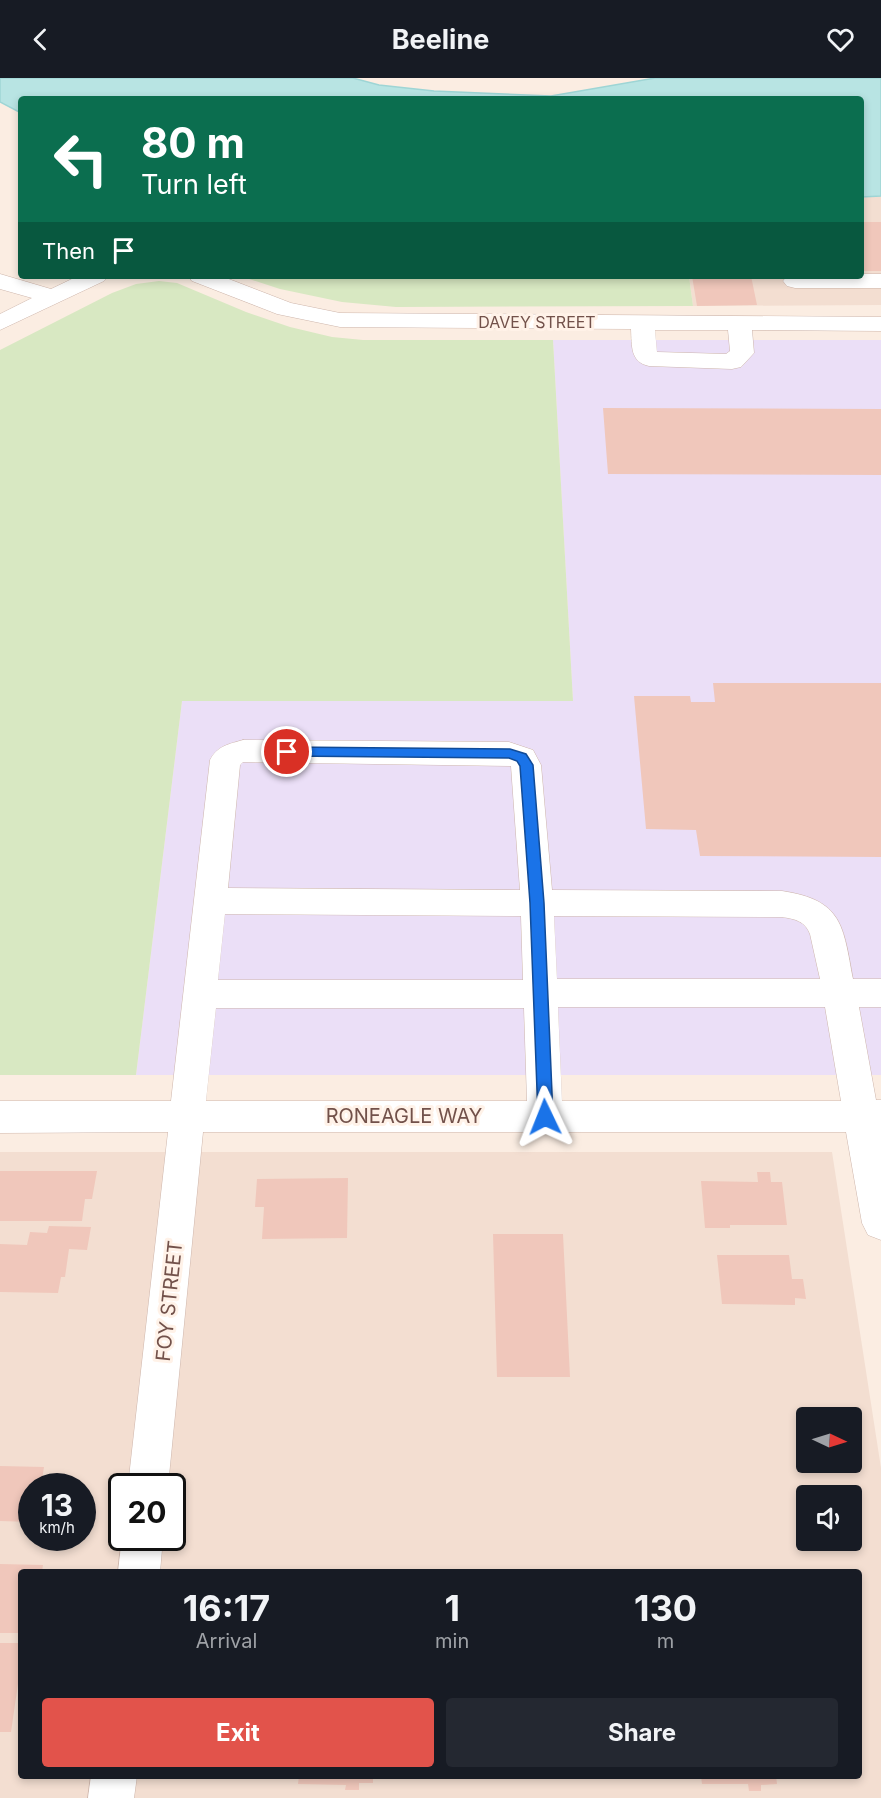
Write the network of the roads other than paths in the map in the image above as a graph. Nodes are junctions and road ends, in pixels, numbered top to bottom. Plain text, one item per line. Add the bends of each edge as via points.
1 (90, 279) edge
2 (208, 279) edge
3 (795, 279) edge
4 (824, 279) edge
5 (881, 281) edge
6 (0, 282) edge
7 (52, 297) junction
8 (642, 322) junction
9 (0, 323) edge
10 (738, 323) junction
11 (803, 323) junction
12 (881, 324) edge
13 (211, 901) junction
14 (537, 903) junction
15 (540, 993) junction
16 (839, 993) junction
17 (881, 993) edge
18 (201, 994) junction
19 (189, 1115) junction
20 (872, 1116) edge
21 (0, 1117) edge
22 (545, 1117) junction
23 (881, 1223) edge
24 (149, 1473) edge
25 (141, 1551) edge
26 (139, 1569) edge
27 (114, 1779) edge
28 (111, 1798) edge

1 - 7 street
2 - 8 street, DAVEY STREET via 285,309 340,320
3 - 11 street
4 - 5 street
6 - 7 street
7 - 9 street
8 - 10 street, DAVEY STREET
8 - 10 street via 645,355 649,359 732,362 742,353
10 - 11 street, DAVEY STREET
11 - 12 street, DAVEY STREET
13 - 14 street
13 - 14 street, FOY STREET via 225,760 233,754 254,751 510,753 522,758 526,765
13 - 18 street, FOY STREET
14 - 15 street
14 - 16 street via 803,906 816,913 825,928
15 - 16 street
15 - 18 street
15 - 22 street
16 - 17 street
16 - 20 street
18 - 19 street, FOY STREET
19 - 21 street, RONEAGLE WAY
19 - 22 street, RONEAGLE WAY
19 - 24 street, FOY STREET
20 - 22 street, RONEAGLE WAY
20 - 23 street
25 - 26 street
27 - 28 street

